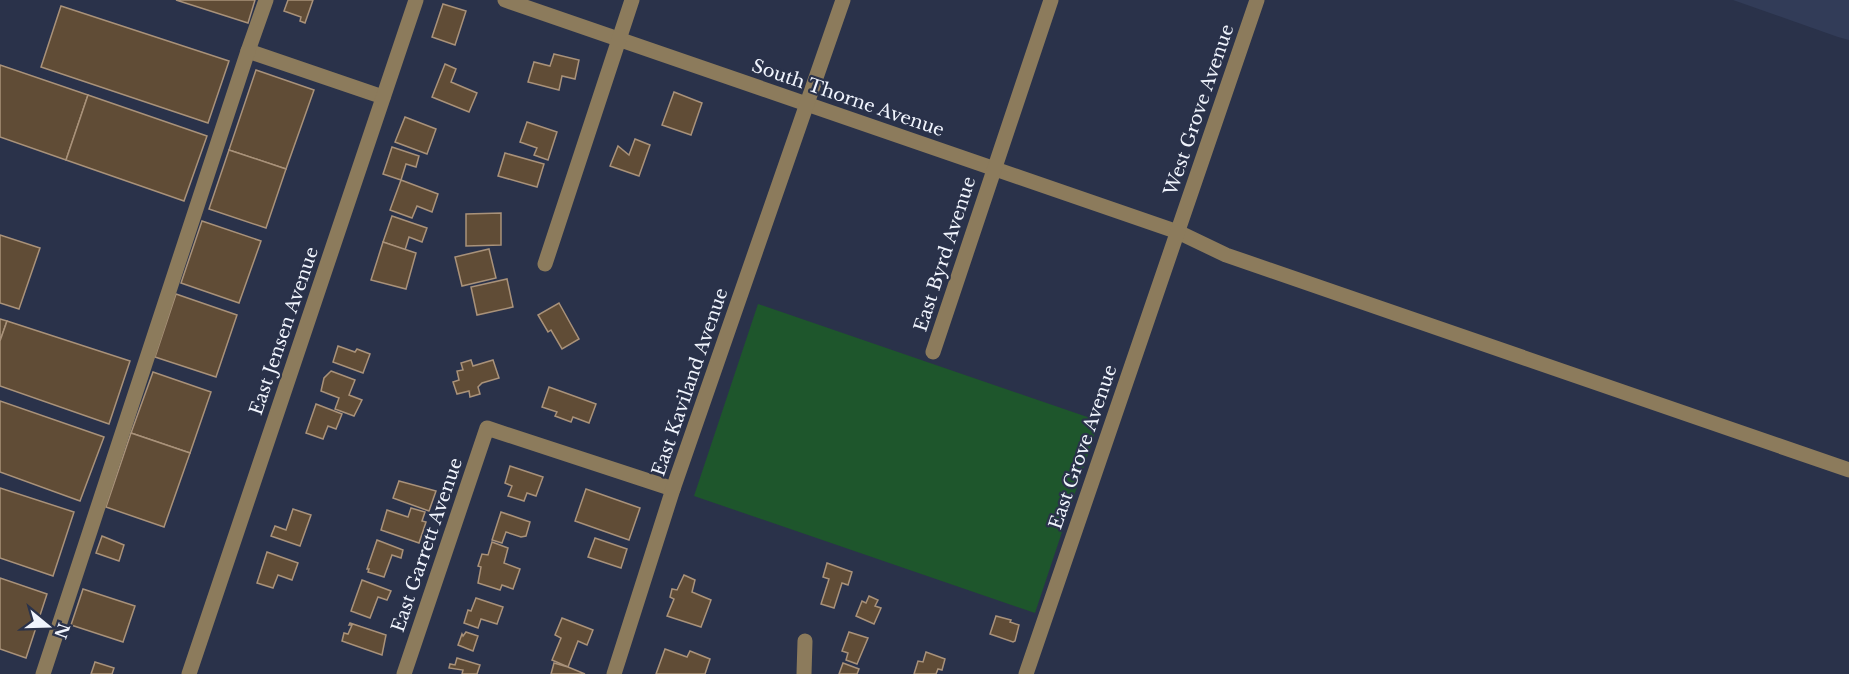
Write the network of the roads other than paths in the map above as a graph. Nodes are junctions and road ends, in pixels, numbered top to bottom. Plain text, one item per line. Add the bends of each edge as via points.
1 (266, 0) edge
2 (416, 0) edge
3 (505, 0) edge
4 (633, 0) edge
5 (843, 0) edge
6 (1051, 0) edge
7 (1257, 0) edge
8 (619, 39) junction
9 (248, 51) junction
10 (383, 97) junction
11 (808, 104) junction
12 (995, 169) junction
13 (1178, 232) junction
14 (545, 264) dead end
15 (933, 352) dead end
16 (1849, 470) edge
17 (673, 489) junction
18 (805, 641) dead end
19 (43, 674) edge
20 (189, 674) edge
21 (404, 674) edge
22 (614, 674) edge
23 (804, 674) edge
24 (1026, 674) edge

1 - 9 street
2 - 10 street, East Jensen Avenue
3 - 8 street, South Thorne Avenue
4 - 8 street
5 - 11 street, East Kaviland Avenue
6 - 12 street, East Byrd Avenue
7 - 13 street, West Grove Avenue
8 - 11 street, South Thorne Avenue
8 - 14 street
9 - 10 street
9 - 19 street
10 - 20 street, East Jensen Avenue
11 - 12 street, South Thorne Avenue
11 - 17 street, East Kaviland Avenue
12 - 13 street, South Thorne Avenue
12 - 15 street, East Byrd Avenue
13 - 16 street, South Thorne Avenue via 1226,255
13 - 24 street, East Grove Avenue
17 - 21 street, East Garrett Avenue via 487,428
17 - 22 street, East Kaviland Avenue
18 - 23 street

